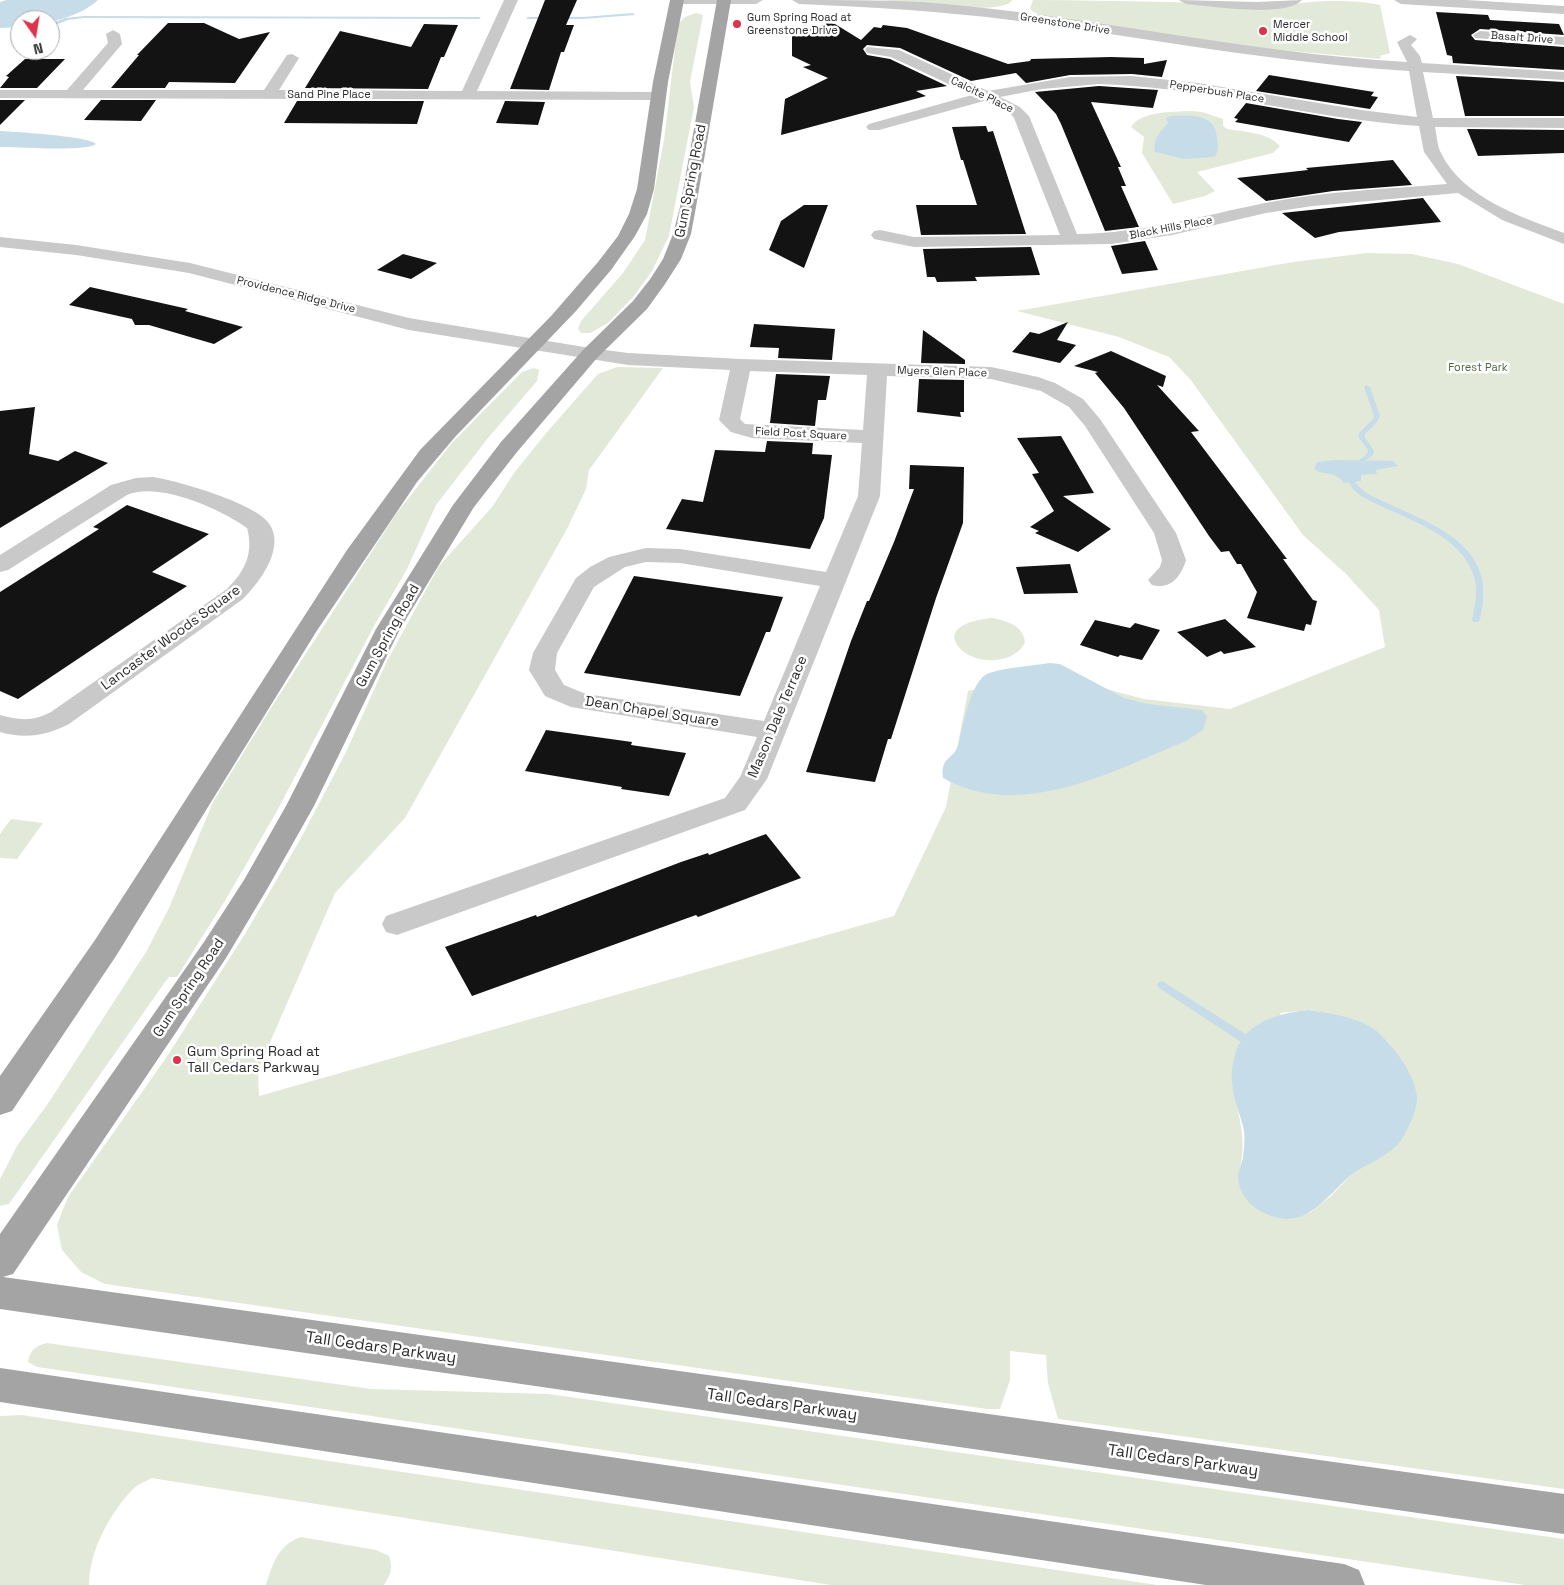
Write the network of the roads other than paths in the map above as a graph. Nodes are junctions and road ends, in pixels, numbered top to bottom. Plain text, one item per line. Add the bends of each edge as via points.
1 (511, 0) edge
2 (677, 0) edge
3 (724, 0) edge
4 (756, 0) edge
5 (799, 0) edge
6 (1186, 0) edge
7 (1295, 0) edge
8 (1402, 0) edge
9 (1508, 3) edge
10 (1564, 10) edge
11 (113, 34) dead end
12 (1480, 35) dead end
13 (1520, 38) junction
14 (1564, 41) edge
15 (872, 50) dead end
16 (292, 58) dead end
17 (1414, 62) junction
18 (1564, 76) edge
19 (72, 93) junction
20 (0, 94) edge
21 (269, 95) junction
22 (468, 95) junction
23 (658, 96) junction
24 (988, 96) junction
25 (1426, 122) junction
26 (1564, 123) edge
27 (874, 127) dead end
28 (1460, 188) junction
29 (880, 235) dead end
30 (1564, 239) edge
31 (1071, 240) junction
32 (0, 242) edge
33 (536, 344) junction
34 (590, 354) junction
35 (741, 365) junction
36 (876, 369) junction
37 (873, 437) junction
38 (0, 565) edge
39 (1160, 580) dead end
40 (836, 581) junction
41 (0, 723) edge
42 (773, 731) junction
43 (397, 924) dead end
44 (0, 1102) edge
45 (0, 1264) edge
46 (0, 1293) edge
47 (0, 1385) edge
48 (1564, 1514) edge
49 (1344, 1585) edge

1 - 22 street
2 - 3 street
2 - 23 main road
3 - 4 street
3 - 34 main road, Gum Spring Road via 682,234 672,259 640,305
5 - 17 street, Greenstone Drive via 1015,12 1230,49 1342,63
6 - 7 street via 1262,5
8 - 9 street
8 - 17 street via 1410,39 1418,43 1420,51
9 - 10 street
9 - 13 street
11 - 19 street via 115,44
12 - 13 street, Basalt Drive
13 - 14 street, Basalt Drive
15 - 24 street, Calcite Place via 894,53
16 - 21 street
17 - 18 street, Greenstone Drive via 1491,73
17 - 25 street
19 - 20 street, Sand Pine Place
19 - 21 street, Sand Pine Place
21 - 22 street, Sand Pine Place
22 - 23 street, Sand Pine Place
23 - 33 main road via 646,188 628,236 611,260
24 - 25 street, Pepperbush Place via 1050,83 1124,80
24 - 27 street, Pepperbush Place
24 - 31 street, Calcite Place via 1010,106 1021,116
25 - 26 street, Pepperbush Place via 1480,125
25 - 28 street via 1437,164
28 - 30 street via 1514,219
28 - 31 street, Black Hills Place via 1313,201 1266,208 1172,230 1118,238
29 - 31 street, Black Hills Place via 914,242
32 - 33 street, Providence Ridge Drive via 190,268 409,324
33 - 34 street, Providence Ridge Drive
33 - 44 main road via 445,435 411,475 298,641 57,1024
34 - 35 street, Myers Glen Place
34 - 45 main road, Gum Spring Road via 509,447 464,505 388,628 300,806 236,917
35 - 36 street, Myers Glen Place
35 - 37 street, Field Post Square via 730,420 738,428 752,432
36 - 37 street, Mason Dale Terrace
36 - 39 street, Myers Glen Place via 1010,376 1048,387 1076,402 1093,423 1170,544 1174,560 1171,570
37 - 40 street, Mason Dale Terrace via 869,496
38 - 41 street, Lancaster Woods Square via 119,490 139,484 159,484 250,518 258,525 263,544 250,581 235,594 60,718 35,727 20,728
40 - 42 street, Mason Dale Terrace
40 - 42 street, Dean Chapel Square via 680,556 646,555 617,562 584,583 545,652 542,670 554,690 580,701
42 - 43 street, Mason Dale Terrace via 754,778 735,804
46 - 48 main road, Tall Cedars Parkway
47 - 49 main road

